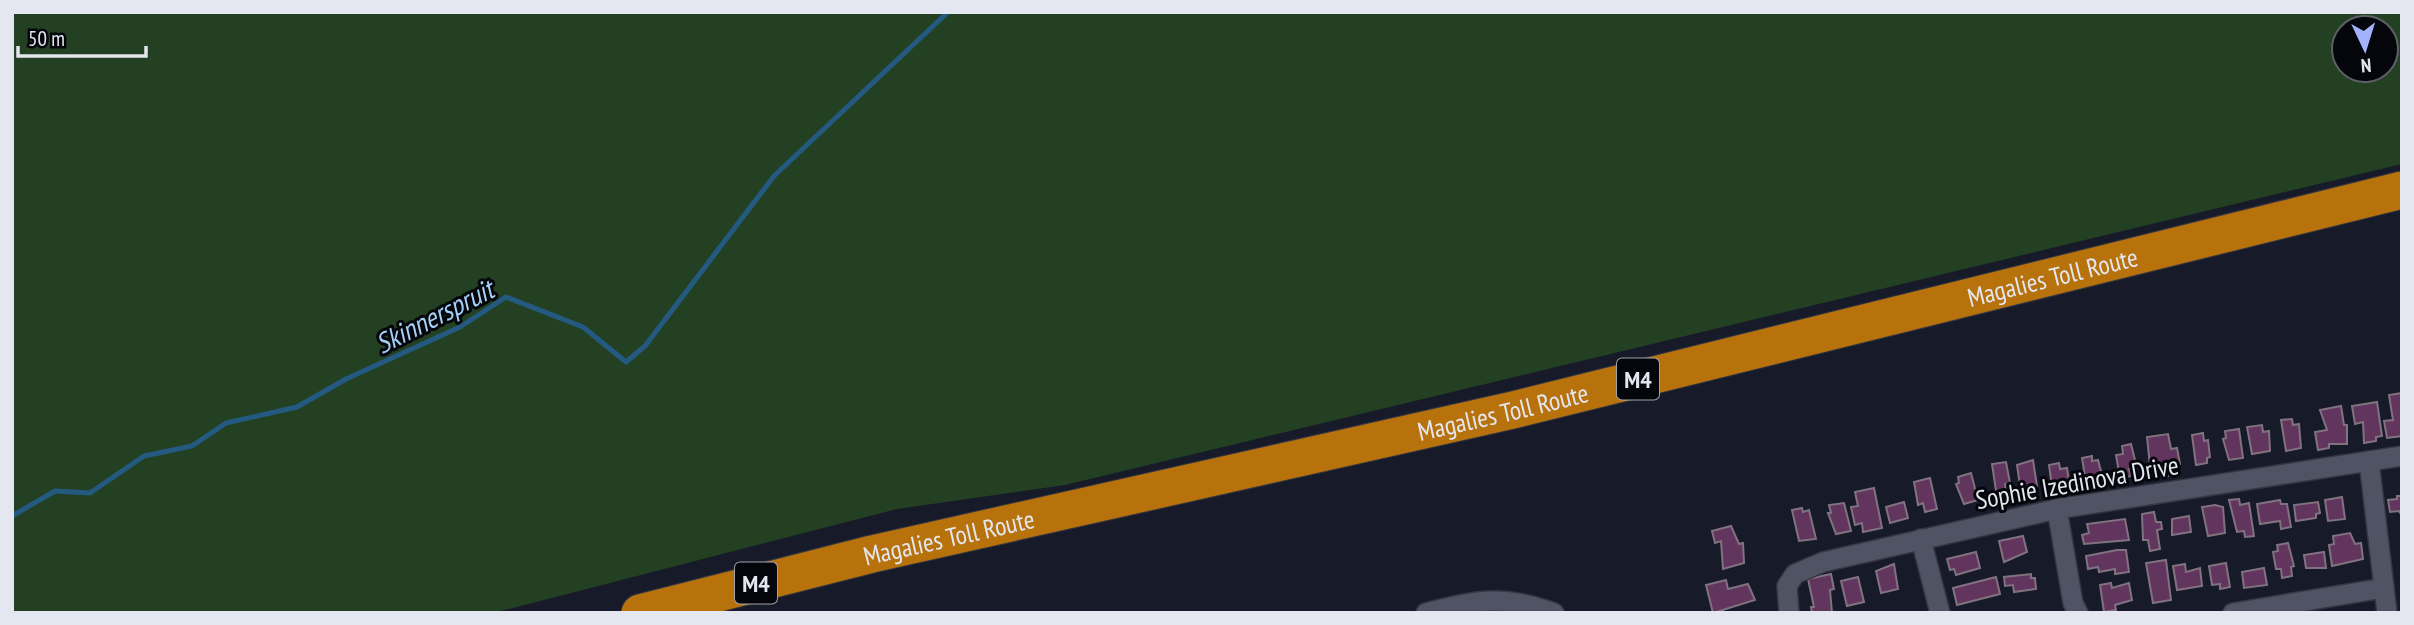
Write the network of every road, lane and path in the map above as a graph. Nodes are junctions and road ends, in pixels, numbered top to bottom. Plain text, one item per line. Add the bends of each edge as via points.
1 (2402, 190) edge
2 (2402, 207) edge
3 (2402, 456) edge
4 (2369, 461) junction
5 (2057, 509) junction
6 (1921, 539) junction
7 (2384, 588) junction
8 (1468, 607) edge
9 (1788, 607) edge
10 (640, 613) edge
11 (736, 613) edge
12 (1426, 613) edge
13 (1554, 613) edge
14 (1940, 613) edge
15 (2078, 613) edge
16 (2232, 613) edge
17 (2388, 613) edge

1 - 10 highway, Magalies Toll Route / M4 via 1513,410 872,554
2 - 11 highway, Magalies Toll Route / M4 via 1512,430
3 - 4 street, Sophie Izedinova Drive
4 - 5 street, Sophie Izedinova Drive
4 - 7 street
5 - 6 street, Sophie Izedinova Drive
5 - 15 street
6 - 9 street, Sophie Izedinova Drive via 1807,566 1787,586
6 - 14 street
7 - 16 street
7 - 17 street
8 - 12 street
8 - 13 street via 1507,599

